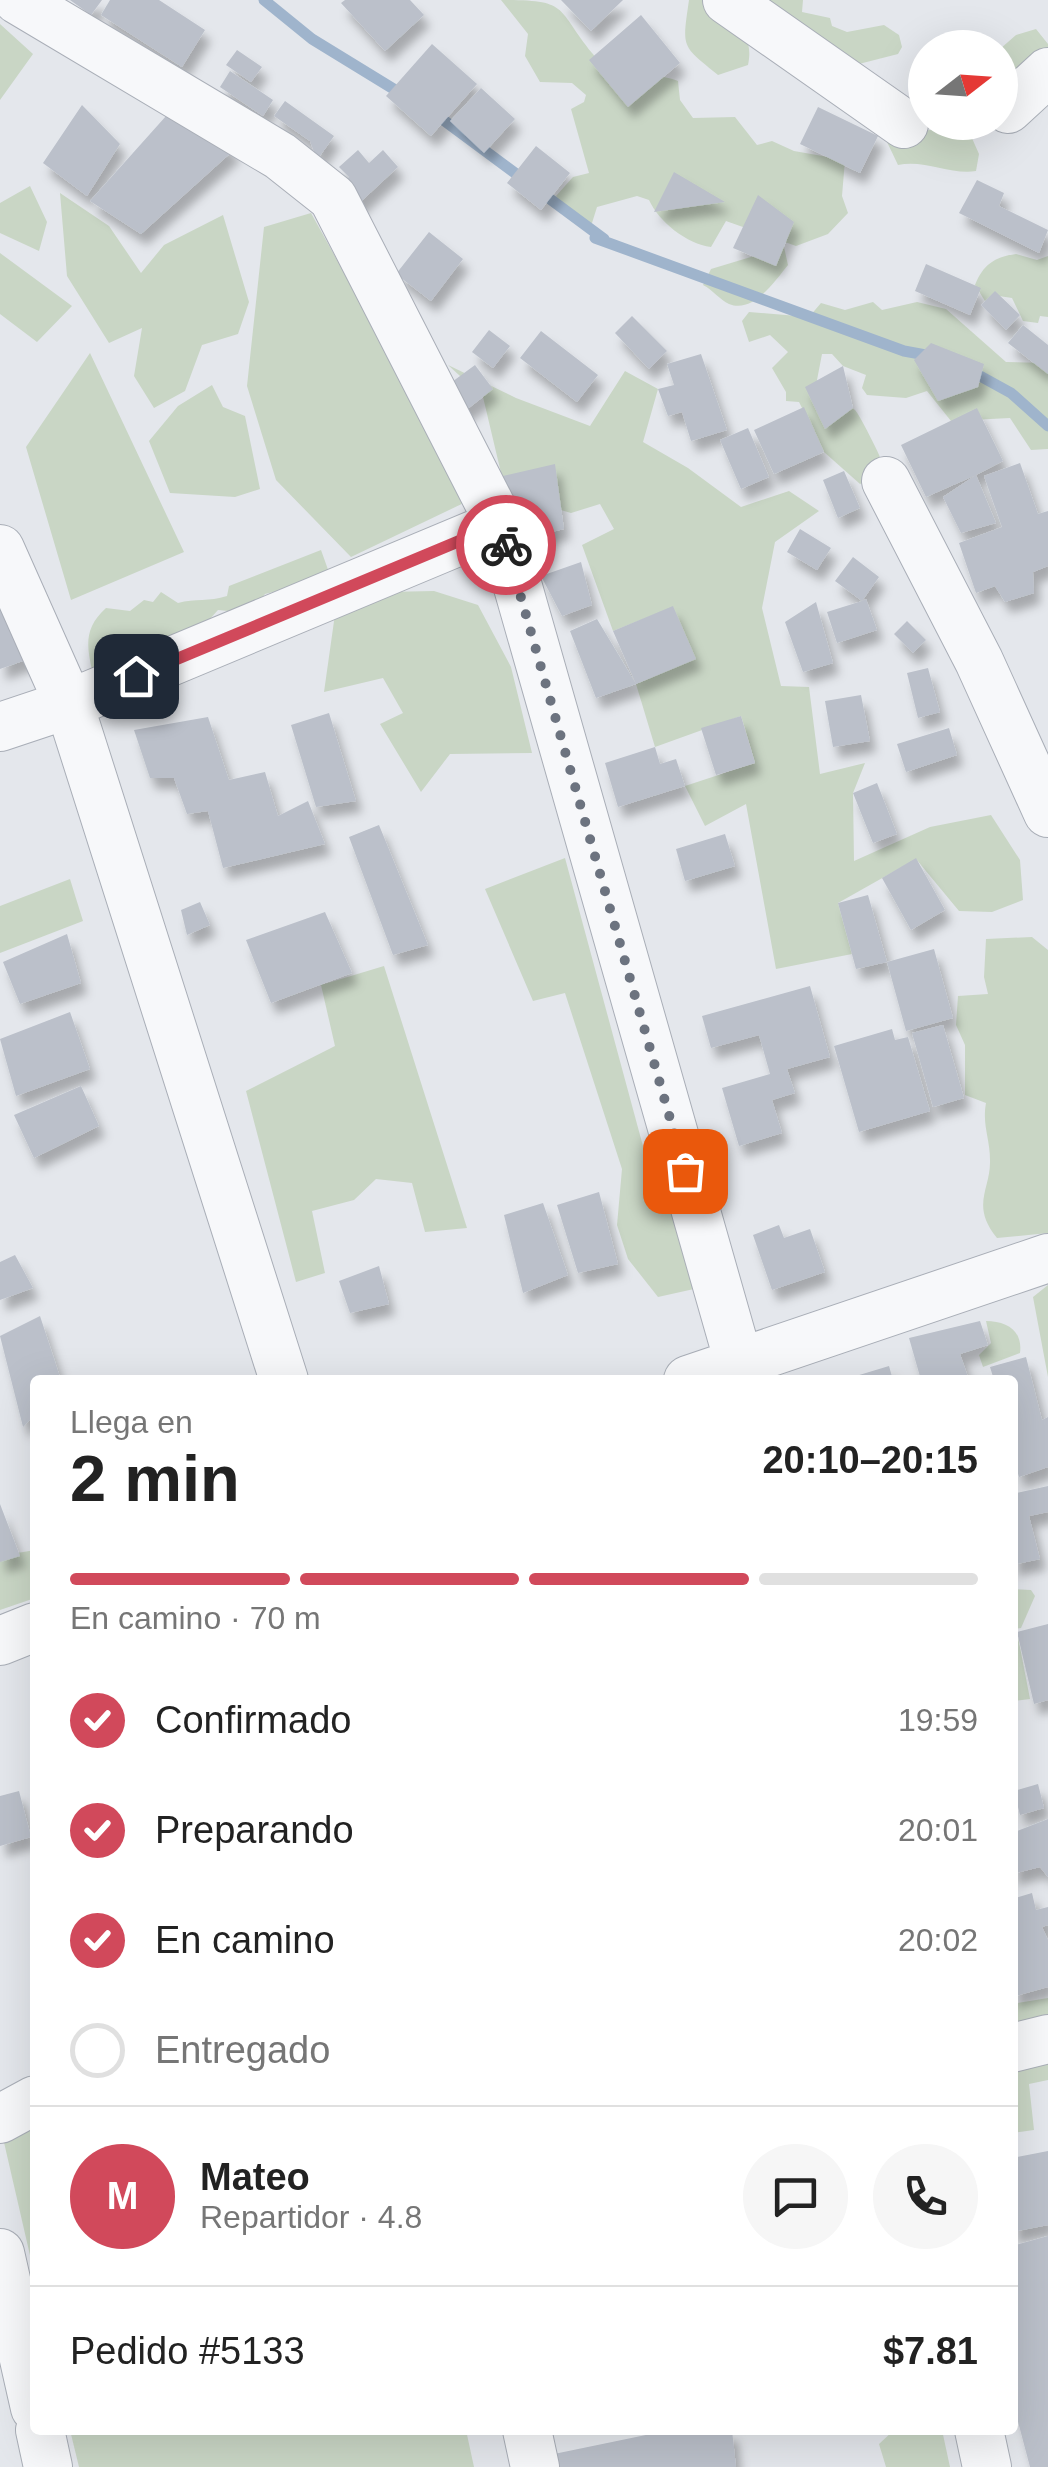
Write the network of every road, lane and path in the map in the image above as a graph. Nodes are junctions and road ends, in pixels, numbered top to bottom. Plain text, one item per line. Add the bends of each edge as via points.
1 (18, 0) edge
2 (727, 0) edge
3 (1048, 72) edge
4 (1018, 100) edge
5 (904, 124) dead end
6 (886, 482) dead end
7 (500, 524) junction
8 (0, 548) edge
9 (69, 704) junction
10 (0, 727) edge
11 (1048, 813) edge
12 (1048, 1258) edge
13 (742, 1371) edge
14 (282, 1375) edge
15 (30, 1629) edge
16 (0, 1641) edge
17 (1048, 2040) edge
18 (1018, 2047) edge
19 (30, 2103) edge
20 (0, 2119) edge
21 (0, 2253) edge
22 (30, 2386) edge
23 (41, 2435) edge
24 (528, 2435) edge
25 (980, 2435) edge
26 (48, 2467) edge
27 (535, 2467) edge
28 (987, 2467) edge

1 - 7 street via 280,156 333,198
2 - 5 street
3 - 4 street
6 - 11 street
7 - 9 street
7 - 13 street
8 - 9 street
9 - 10 street
9 - 14 street
12 - 13 street
15 - 16 street
17 - 18 street
19 - 20 street
21 - 22 street
23 - 26 street
24 - 27 street
25 - 28 street

